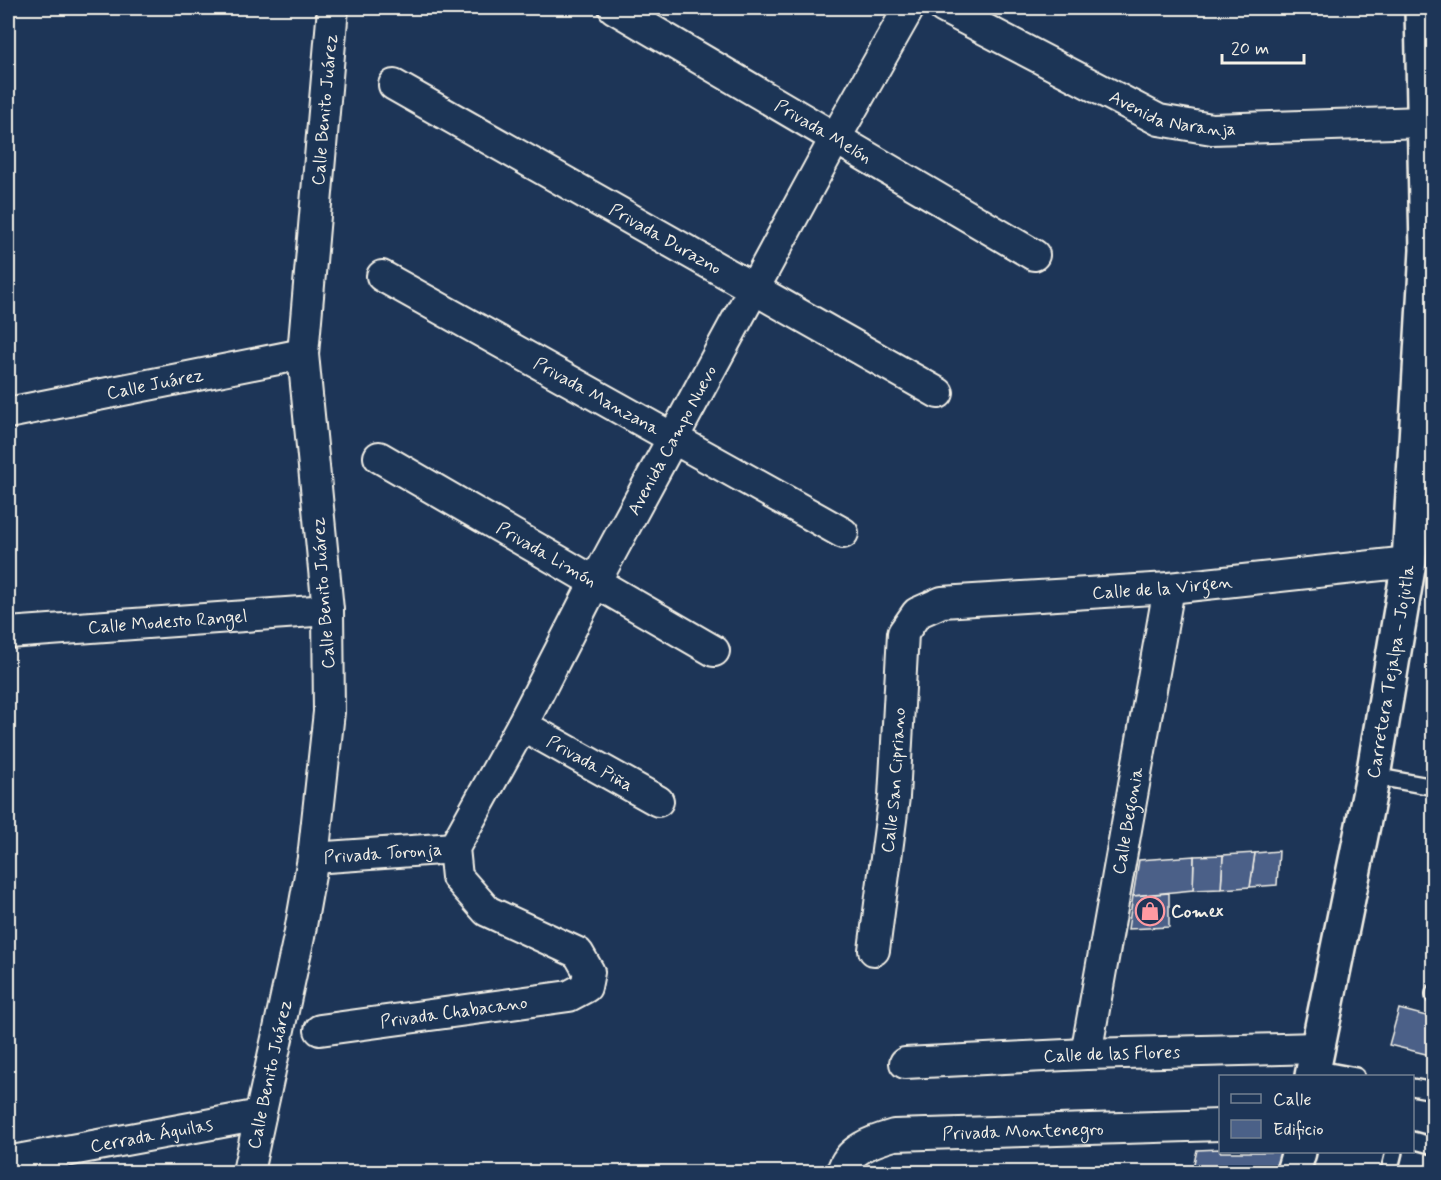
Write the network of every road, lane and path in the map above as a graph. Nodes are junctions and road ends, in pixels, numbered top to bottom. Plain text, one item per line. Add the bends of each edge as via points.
1 (333, 8) edge
2 (614, 8) edge
3 (909, 8) edge
4 (944, 8) edge
5 (1422, 8) edge
6 (1428, 44) edge
7 (394, 85) dead end
8 (1425, 122) junction
9 (836, 137) junction
10 (1430, 249) edge
11 (1034, 255) dead end
12 (382, 276) dead end
13 (754, 289) junction
14 (303, 354) junction
15 (938, 393) dead end
16 (8, 413) edge
17 (675, 438) junction
18 (379, 457) dead end
19 (843, 533) dead end
20 (1409, 562) junction
21 (595, 582) junction
22 (1169, 588) junction
23 (328, 610) junction
24 (917, 613) joint
25 (8, 633) edge
26 (714, 651) dead end
27 (522, 725) junction
28 (1373, 776) junction
29 (1434, 787) edge
30 (658, 801) dead end
31 (454, 848) junction
32 (313, 858) junction
33 (874, 950) dead end
34 (320, 1030) dead end
35 (1086, 1054) junction
36 (905, 1063) dead end
37 (1314, 1064) edge
38 (1350, 1075) edge
39 (1414, 1087) edge
40 (1434, 1091) edge
41 (260, 1115) junction
42 (1219, 1125) edge
43 (1414, 1140) edge
44 (1434, 1146) edge
45 (1299, 1153) edge
46 (1394, 1153) edge
47 (8, 1160) edge
48 (248, 1173) edge
49 (842, 1173) edge
50 (1293, 1173) edge
51 (1389, 1173) edge

1 - 14 street, Calle Benito Juárez
2 - 9 street, Privada Melón
3 - 9 street, Avenida Campo Nuevo
4 - 8 street, Avenida Naranja via 1159,120 1212,129
5 - 6 main road, Carretera Tejalpa - Jojutla
6 - 8 main road, Carretera Tejalpa - Jojutla
7 - 13 street, Privada Durazno
8 - 10 main road, Carretera Tejalpa - Jojutla
9 - 11 street, Privada Melón
9 - 13 street, Avenida Campo Nuevo
10 - 20 main road, Carretera Tejalpa - Jojutla
12 - 17 street, Privada Manzana
13 - 15 street, Privada Durazno
13 - 17 street, Avenida Campo Nuevo
14 - 16 street, Calle Juárez
14 - 23 street, Calle Benito Juárez
17 - 19 street, Privada Manzana
17 - 21 street, Avenida Campo Nuevo
18 - 21 street, Privada Limón
20 - 22 street, Calle de la Virgen
20 - 28 main road, Carretera Tejalpa - Jojutla
21 - 26 street, Privada Limón
21 - 27 street, Avenida Campo Nuevo
22 - 24 street, Calle de la Virgen via 942,602
22 - 35 street, Calle Begonia
23 - 25 street, Calle Modesto Rangel
23 - 32 street, Calle Benito Juárez via 329,712
24 - 33 street, Calle San Cipriano via 903,633 894,797
27 - 30 street, Privada Piña
27 - 31 street, Avenida Campo Nuevo
28 - 29 lane
28 - 37 main road, Carretera Tejalpa - Jojutla
31 - 32 street, Privada Toronja
31 - 34 street, Privada Chabacano via 457,877 487,911 578,953 589,972 586,987 569,996
32 - 41 street, Calle Benito Juárez
35 - 36 street, Calle de las Flores
35 - 37 street, Calle de las Flores
37 - 38 lane
39 - 40 lane
41 - 47 street, Cerrada Águilas
41 - 48 street, Calle Benito Juárez
42 - 49 street, Privada Montenegro via 894,1135 867,1144 845,1163
43 - 44 lane
45 - 50 main road
46 - 51 lane

